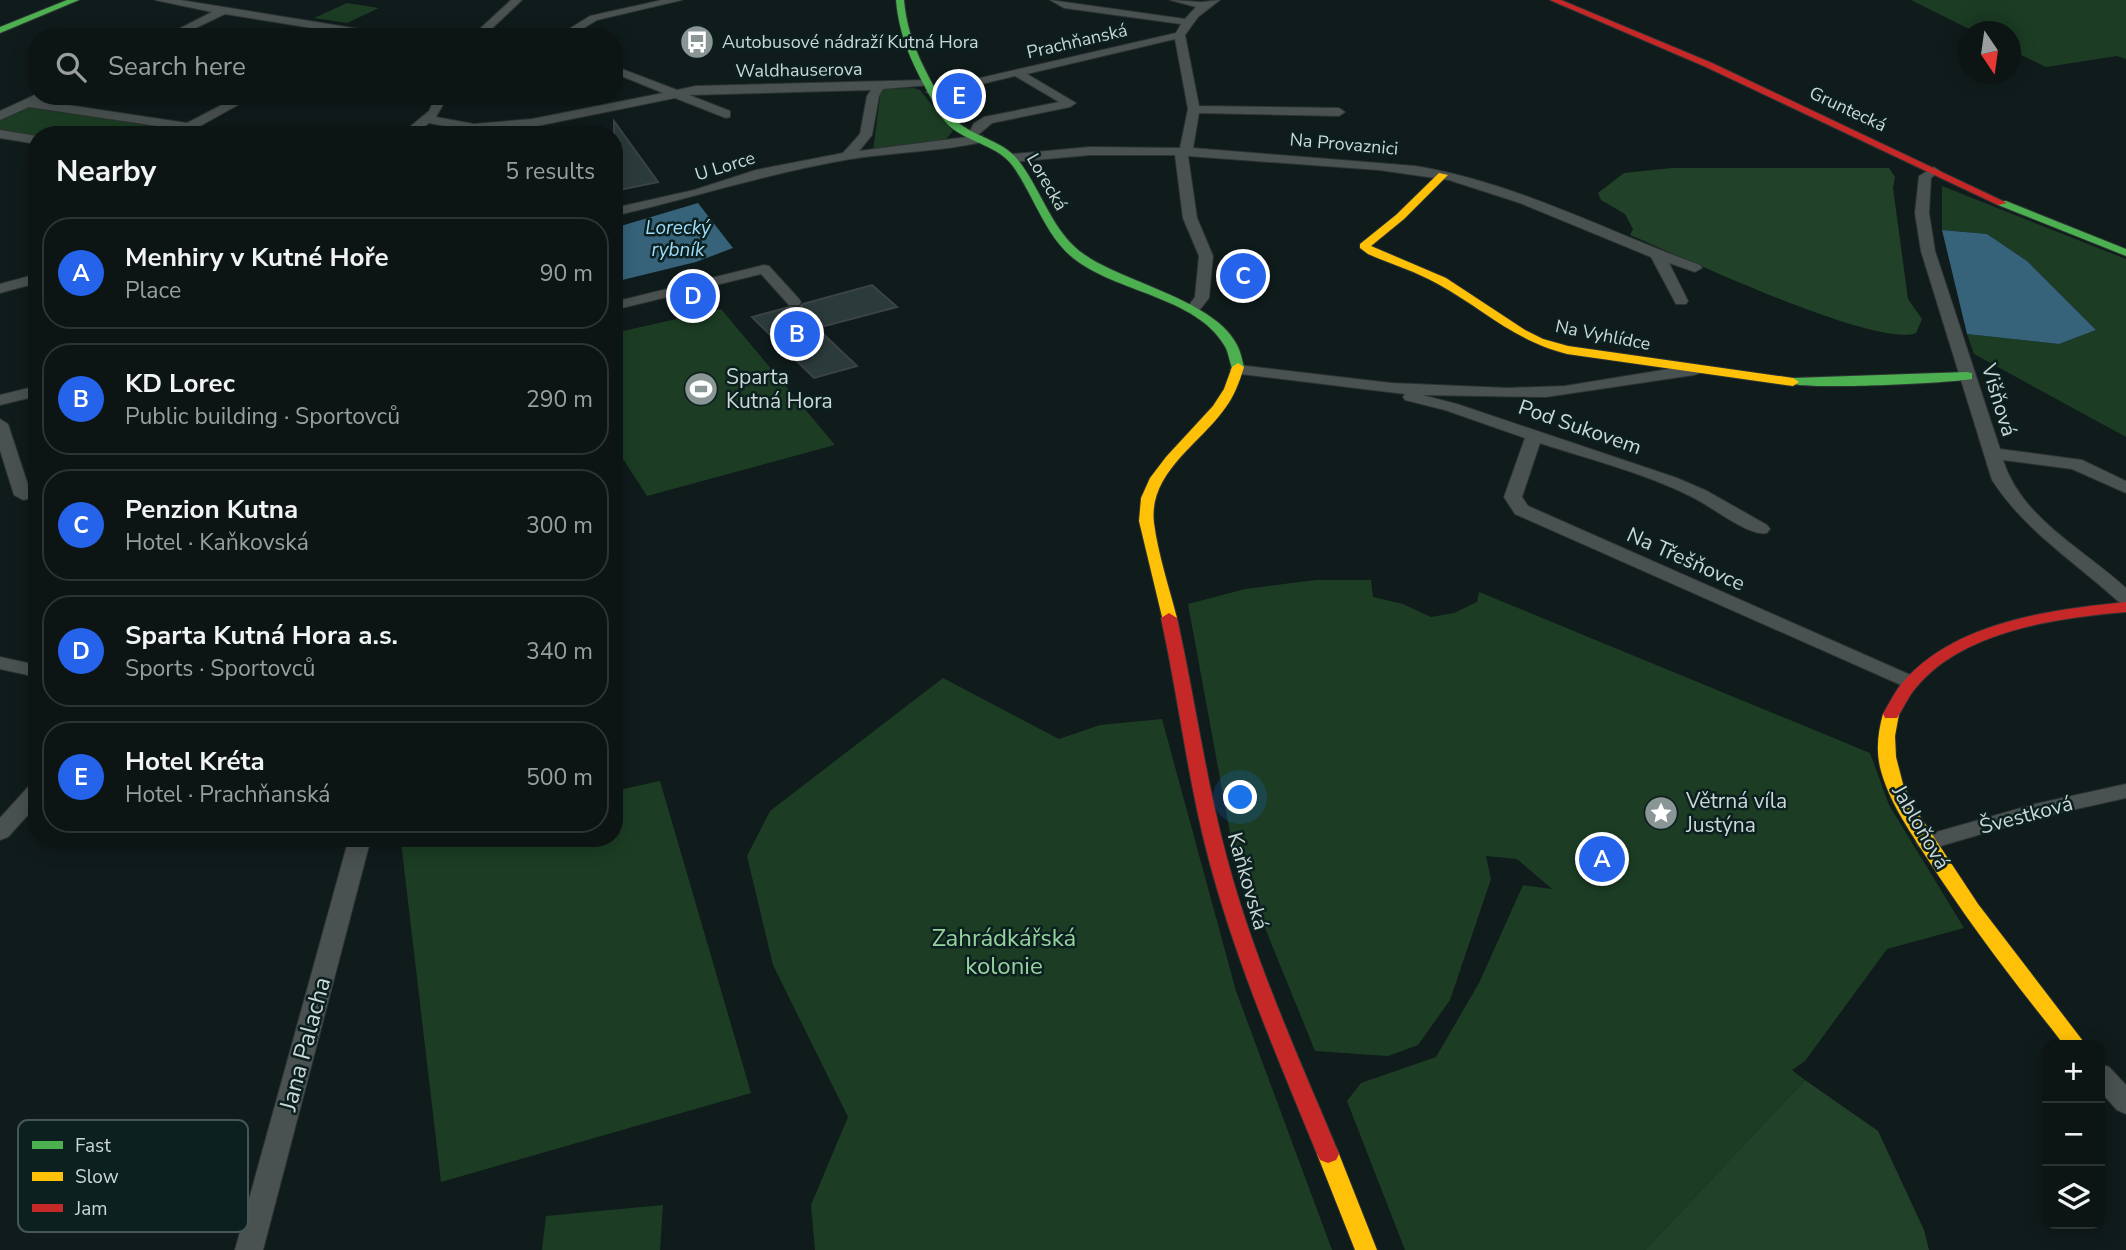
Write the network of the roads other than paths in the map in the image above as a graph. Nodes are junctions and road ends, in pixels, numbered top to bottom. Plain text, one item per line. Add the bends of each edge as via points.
1 (75, 0) edge
2 (160, 0) edge
3 (517, 0) edge
4 (677, 0) edge
5 (900, 0) edge
6 (1055, 0) edge
7 (1175, 0) edge
8 (1215, 0) edge
9 (1554, 0) edge
10 (1204, 6) junction
11 (224, 10) junction
12 (1187, 22) junction
13 (187, 28) edge
14 (326, 28) edge
15 (486, 28) edge
16 (577, 28) edge
17 (0, 30) edge
18 (1180, 35) junction
19 (623, 73) edge
20 (1018, 73) junction
21 (879, 86) junction
22 (929, 87) junction
23 (672, 93) junction
24 (28, 103) edge
25 (623, 104) edge
26 (42, 105) edge
27 (231, 105) edge
28 (438, 105) edge
29 (616, 105) edge
30 (1194, 108) junction
31 (1339, 112) dead end
32 (726, 114) dead end
33 (0, 116) edge
34 (426, 119) junction
35 (182, 126) edge
36 (191, 126) edge
37 (417, 126) edge
38 (456, 126) edge
39 (512, 126) edge
40 (0, 134) edge
41 (976, 137) junction
42 (28, 139) edge
43 (1181, 153) junction
44 (846, 156) junction
45 (1012, 158) junction
46 (1934, 171) junction
47 (1443, 175) junction
48 (623, 210) edge
49 (2126, 253) edge
50 (1658, 256) junction
51 (1695, 268) dead end
52 (28, 281) edge
53 (0, 289) edge
54 (1681, 301) dead end
55 (794, 302) dead end
56 (623, 304) edge
57 (1193, 309) junction
58 (1629, 360) junction
59 (1238, 370) junction
60 (1694, 370) junction
61 (1967, 376) junction
62 (1638, 379) junction
63 (1376, 387) junction
64 (28, 393) edge
65 (0, 400) edge
66 (0, 424) edge
67 (1534, 435) junction
68 (1991, 453) junction
69 (2126, 488) edge
70 (28, 494) edge
71 (1761, 529) dead end
72 (2126, 598) edge
73 (2126, 607) edge
74 (0, 663) edge
75 (28, 669) edge
76 (1908, 681) junction
77 (2126, 790) edge
78 (28, 801) edge
79 (0, 832) edge
80 (1927, 842) junction
81 (358, 847) edge
82 (2072, 1040) edge
83 (2111, 1079) edge
84 (2126, 1103) edge
85 (249, 1250) edge
86 (1366, 1250) edge

1 - 17 street
2 - 11 street
3 - 15 street
4 - 16 street via 594,18
5 - 22 street, Lorecká via 908,51
6 - 12 street
7 - 10 street
8 - 10 street
9 - 46 street, Gruntecká via 1709,65
10 - 12 street
11 - 13 street
11 - 14 street
12 - 18 street
18 - 20 street, Prachňanská
18 - 30 street
19 - 23 street, Waldhauserova
20 - 22 street, Prachňanská
20 - 41 street via 1070,103 988,120 978,126
21 - 22 street, Waldhauserova
21 - 23 street, Waldhauserova
21 - 44 street via 866,135
22 - 41 street, Lorecká via 950,121
23 - 25 street, Waldhauserova
23 - 32 street, Waldhauserova
24 - 33 street
26 - 35 street
27 - 36 street
28 - 34 street
29 - 39 street, Waldhauserova
30 - 31 street
30 - 43 street via 1188,147
34 - 37 street
34 - 38 street, Waldhauserova
40 - 42 street
41 - 44 street, U Lorce
41 - 45 street, Lorecká
43 - 45 street, Na Provaznici via 1063,151
43 - 47 street, Na Provaznici via 1261,156
43 - 57 street via 1189,218 1206,256 1202,298
44 - 48 street, U Lorce via 756,174
45 - 57 street, Lorecká via 1052,228 1079,257
46 - 49 street, Gruntecká
46 - 61 street, Višňová via 1924,176 1922,213 1928,251
47 - 50 street, Na Provaznici via 1528,201
47 - 58 street, Na Vyhlídce via 1366,243 1366,249 1442,281 1539,342
50 - 51 street, Na Provaznici
50 - 54 street
52 - 53 street
55 - 56 street via 764,269
57 - 59 street, Lorecká via 1231,346
58 - 60 street, Na Vyhlídce
58 - 62 street
59 - 63 street, Pod Sukovem
59 - 86 street, Kaňkovská via 1215,415 1161,470 1144,506 1146,521 1219,863 1246,951
60 - 61 street, Na Vyhlídce via 1819,383
60 - 62 street, Pod Sukovem
61 - 68 street, Višňová
62 - 63 street, Pod Sukovem via 1545,392
63 - 67 street, Pod Sukovem
64 - 65 street
66 - 70 street via 23,495
67 - 71 street, Pod Sukovem via 1671,482
67 - 76 street, Na Třešňovce via 1513,497 1521,510
68 - 69 street via 2076,464
68 - 72 street, Višňová via 2017,504
73 - 76 street, Jabloňová via 2065,613 2000,630 1940,658
74 - 75 street
76 - 80 street, Jabloňová via 1891,711 1887,755 1902,801
77 - 80 street, Švestková
78 - 79 street
80 - 82 street, Jabloňová via 2012,967
81 - 85 street, Jana Palacha
83 - 84 street

